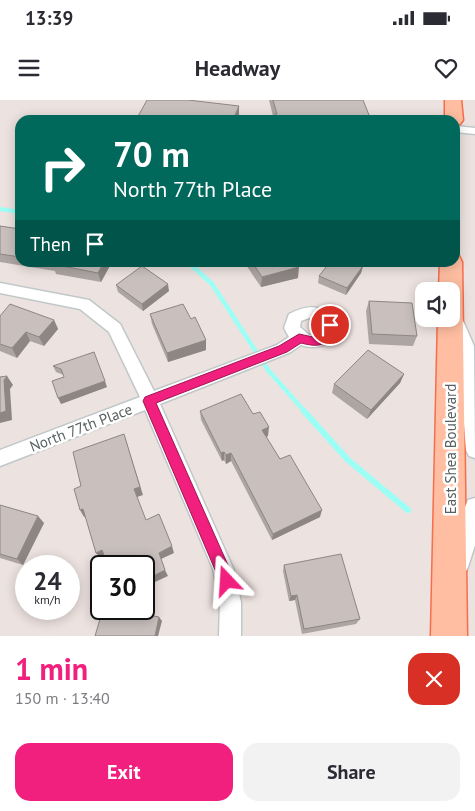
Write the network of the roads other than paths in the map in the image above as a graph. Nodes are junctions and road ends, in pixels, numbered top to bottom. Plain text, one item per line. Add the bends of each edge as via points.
1 (453, 100) edge
2 (454, 115) edge
3 (460, 130) edge
4 (475, 132) edge
5 (451, 267) edge
6 (451, 282) edge
7 (0, 288) edge
8 (451, 327) edge
9 (458, 327) edge
10 (299, 338) dead end
11 (149, 401) junction
12 (475, 450) edge
13 (0, 458) edge
14 (475, 508) edge
15 (451, 601) junction
16 (230, 636) edge
17 (449, 636) edge

1 - 2 main road
3 - 4 street
5 - 6 main road, East Shea Boulevard
7 - 11 street via 84,304 115,328
8 - 15 main road, East Shea Boulevard
9 - 12 street via 466,346
10 - 11 street, North 77th Place via 283,349
11 - 13 street, North 77th Place
11 - 16 street via 223,568 231,594 233,620
14 - 15 street
15 - 17 main road, East Shea Boulevard

